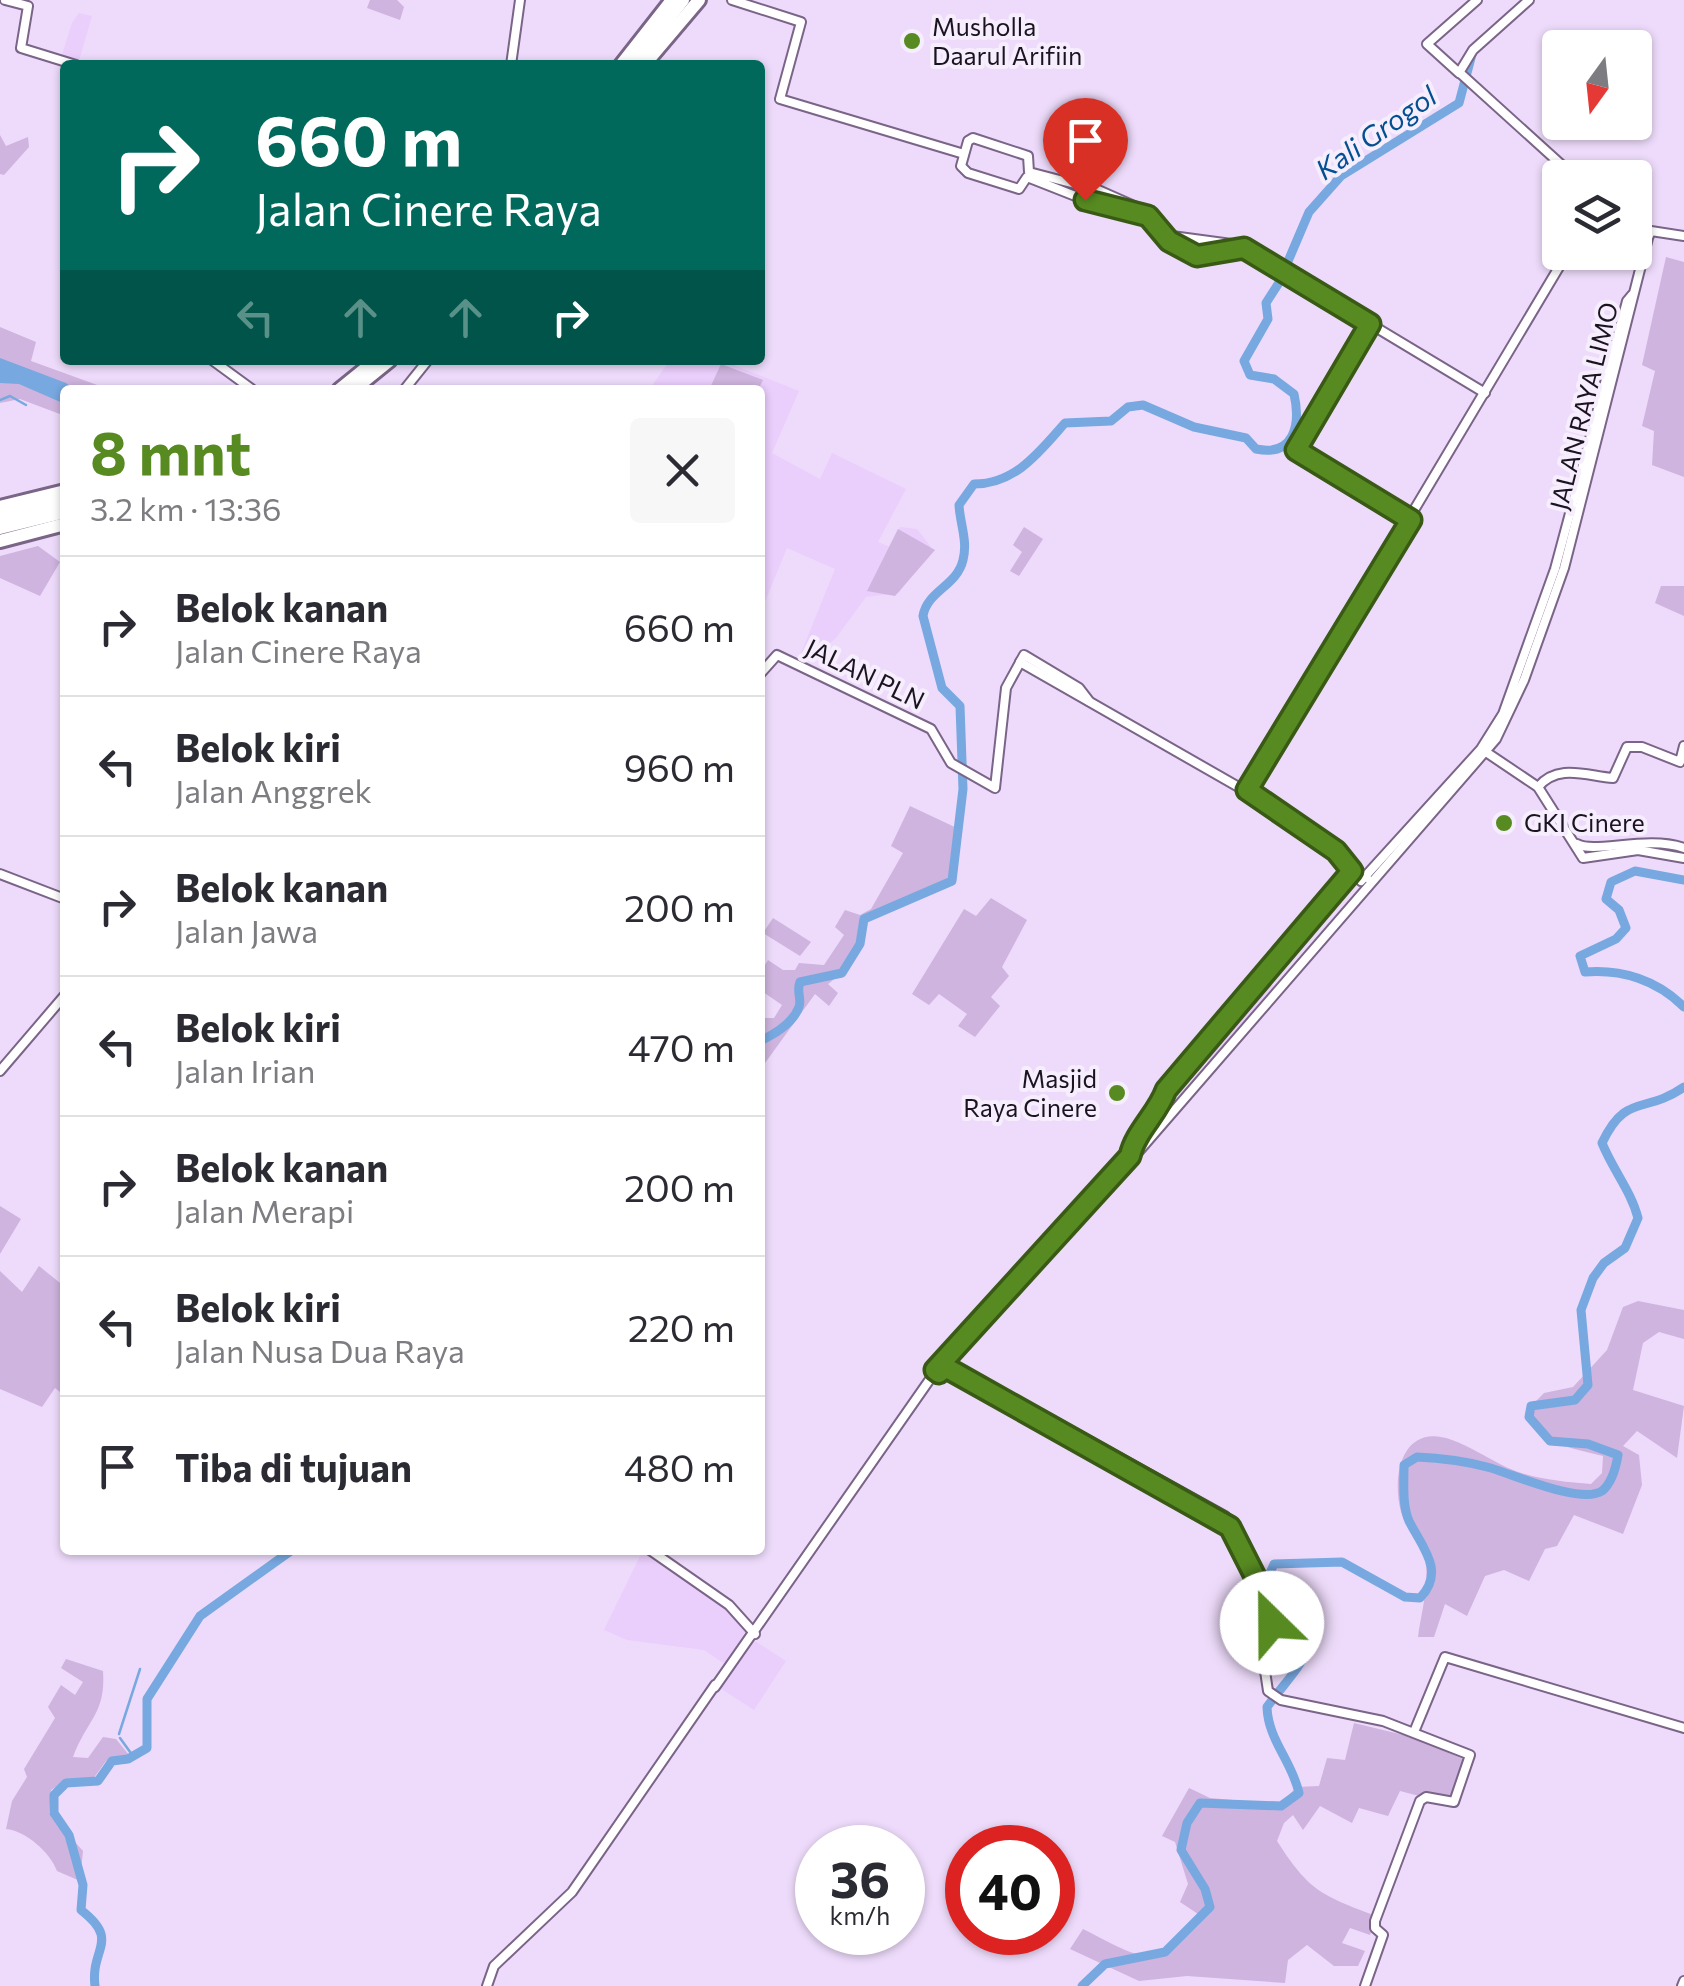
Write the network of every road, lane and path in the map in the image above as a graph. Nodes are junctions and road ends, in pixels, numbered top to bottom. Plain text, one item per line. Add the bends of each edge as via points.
1 (5, 0) edge
2 (520, 0) edge
3 (672, 0) edge
4 (683, 0) edge
5 (698, 0) edge
6 (732, 0) edge
7 (1477, 0) edge
8 (1529, 0) edge
9 (60, 60) edge
10 (512, 60) edge
11 (625, 60) edge
12 (636, 60) edge
13 (648, 60) edge
14 (1463, 76) junction
15 (964, 152) junction
16 (1556, 160) edge
17 (1028, 174) junction
18 (1111, 201) junction
19 (1684, 236) edge
20 (1244, 248) junction
21 (1557, 270) edge
22 (1370, 324) junction
23 (219, 365) edge
24 (370, 365) edge
25 (384, 365) edge
26 (424, 365) edge
27 (247, 385) edge
28 (344, 385) edge
29 (359, 385) edge
30 (408, 385) edge
31 (1485, 393) junction
32 (60, 491) edge
33 (60, 502) edge
34 (0, 506) edge
35 (60, 513) edge
36 (1412, 517) junction
37 (0, 518) edge
38 (60, 525) edge
39 (0, 528) edge
40 (0, 540) edge
41 (765, 668) edge
42 (1684, 746) edge
43 (1484, 750) junction
44 (1538, 786) junction
45 (1247, 790) junction
46 (1684, 848) edge
47 (1601, 852) junction
48 (1684, 858) edge
49 (1353, 869) junction
50 (0, 874) edge
51 (1366, 881) junction
52 (60, 897) edge
53 (1330, 928) junction
54 (60, 1001) edge
55 (0, 1071) edge
56 (1170, 1110) dead end
57 (947, 1365) junction
58 (936, 1373) junction
59 (657, 1555) edge
60 (754, 1629) junction
61 (1684, 1728) edge
62 (1414, 1732) junction
63 (487, 1986) edge
64 (1364, 1986) edge

1 - 9 street via 28,6 20,48
2 - 10 street
3 - 11 highway
4 - 12 highway
5 - 13 highway
6 - 15 street via 801,22 780,96
7 - 14 street via 1427,44
8 - 14 street via 1473,50
14 - 16 street
15 - 17 street via 973,138 1028,156
15 - 17 street via 961,166 968,172 1019,189
17 - 18 street
18 - 20 street via 1156,216 1172,236
18 - 20 street via 1151,218 1165,238 1197,256
19 - 43 street, JALAN RAYA LIMO via 1651,231 1555,570 1504,714
20 - 22 street
21 - 31 street
22 - 31 street
22 - 36 street via 1297,448
23 - 27 street
24 - 28 highway
25 - 29 highway
26 - 30 street
31 - 36 street
32 - 34 highway
33 - 37 highway
35 - 39 highway
36 - 45 street
38 - 40 highway
41 - 45 street, JALAN PLN via 777,655 805,665 931,729 951,762 995,788 1006,688 1022,659
42 - 44 street via 1680,762 1627,747 1613,778 1566,772
43 - 44 street
43 - 51 street, JALAN RAYA LIMO
44 - 47 street via 1576,844
45 - 49 street
46 - 47 street via 1638,840
47 - 48 street
49 - 51 street
49 - 58 street via 1166,1090 1130,1156
50 - 52 street
51 - 53 street, JALAN RAYA LIMO
53 - 56 street
53 - 57 street
54 - 55 street
57 - 58 street
57 - 62 street via 1225,1516 1270,1609 1268,1691 1280,1700
58 - 60 street
59 - 60 street
60 - 63 street via 572,1892 494,1966
61 - 62 street via 1446,1656
62 - 64 street via 1471,1760 1452,1804 1422,1798 1375,1922 1383,1935

